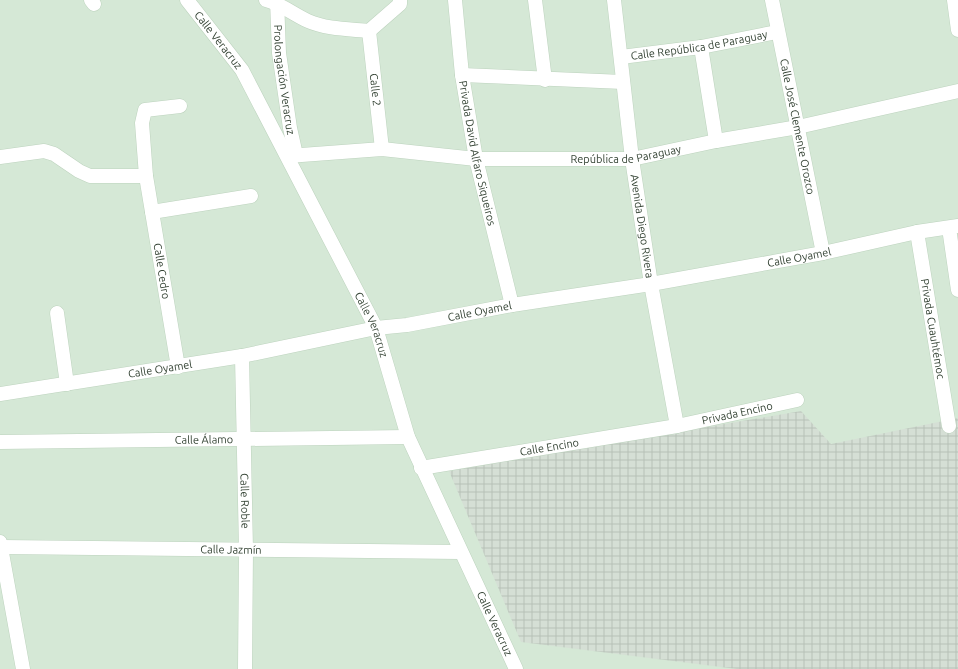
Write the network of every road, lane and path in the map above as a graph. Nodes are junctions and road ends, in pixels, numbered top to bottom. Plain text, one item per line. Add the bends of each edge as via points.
1 (400, 0) edge
2 (454, 0) edge
3 (535, 0) edge
4 (614, 0) edge
5 (772, 0) edge
6 (954, 0) edge
7 (191, 1) edge
8 (273, 1) edge
9 (958, 30) edge
10 (369, 31) junction
11 (777, 32) junction
12 (701, 47) junction
13 (621, 57) junction
14 (462, 75) junction
15 (545, 80) junction
16 (623, 82) junction
17 (958, 91) edge
18 (180, 106) dead end
19 (798, 127) junction
20 (716, 141) junction
21 (382, 149) junction
22 (292, 155) junction
23 (0, 158) edge
24 (476, 158) junction
25 (632, 159) junction
26 (146, 176) junction
27 (251, 196) dead end
28 (152, 212) junction
29 (953, 227) edge
30 (917, 232) junction
31 (823, 253) junction
32 (651, 284) junction
33 (958, 290) edge
34 (512, 305) junction
35 (57, 313) dead end
36 (376, 328) junction
37 (242, 356) junction
38 (178, 366) junction
39 (67, 384) junction
40 (0, 394) edge
41 (797, 400) dead end
42 (677, 426) junction
43 (949, 426) dead end
44 (408, 437) junction
45 (245, 439) junction
46 (0, 442) edge
47 (421, 468) junction
48 (0, 545) edge
49 (246, 550) junction
50 (460, 552) junction
51 (23, 669) edge
52 (244, 669) edge
53 (516, 669) edge

1 - 10 street via 400,4
2 - 14 street, Privada David Alfaro Siqueiros
3 - 15 street
4 - 13 street, Avenida Diego Rivera
5 - 11 street, Calle José Clemente Orozco
6 - 9 street
7 - 22 street, Calle Veracruz via 242,70
8 - 10 street via 309,21 335,28
8 - 22 street, Prolongación Veracruz
10 - 21 street, Calle 2
11 - 12 street, Calle República de Paraguay
11 - 19 street, Calle José Clemente Orozco
12 - 13 street, Calle República de Paraguay
12 - 20 street
13 - 16 street, Avenida Diego Rivera
14 - 15 street
14 - 24 street, Privada David Alfaro Siqueiros
15 - 16 street
16 - 25 street, Avenida Diego Rivera
17 - 19 street, República de Paraguay
18 - 26 street, Calle Cedro via 145,110 142,123
19 - 20 street, República de Paraguay
19 - 31 street, Calle José Clemente Orozco
20 - 25 street, República de Paraguay
21 - 22 street, República de Paraguay
21 - 24 street, República de Paraguay
22 - 36 street, Calle Veracruz
23 - 26 street via 44,151 54,154 90,176
24 - 25 street, República de Paraguay
24 - 34 street, Privada David Alfaro Siqueiros
25 - 32 street, Avenida Diego Rivera
26 - 28 street, Calle Cedro
27 - 28 street
28 - 38 street, Calle Cedro
29 - 30 street, Calle Oyamel
29 - 33 street
30 - 31 street, Calle Oyamel
30 - 43 street, Privada Cuauhtémoc
31 - 32 street, Calle Oyamel
32 - 34 street, Calle Oyamel
32 - 42 street, Avenida Diego Rivera
34 - 36 street, Calle Oyamel via 407,325
35 - 39 street
36 - 37 street, Calle Oyamel
36 - 44 street, Calle Veracruz
37 - 38 street, Calle Oyamel
37 - 45 street, Calle Roble
38 - 39 street, Calle Oyamel
39 - 40 street, Calle Oyamel
41 - 42 street, Privada Encino
42 - 47 street, Calle Encino
44 - 45 street, Calle Álamo
44 - 47 street, Calle Veracruz
45 - 46 street, Calle Álamo
45 - 49 street, Calle Roble
47 - 50 street, Calle Veracruz
48 - 49 street, Calle Jazmín
48 - 51 street
49 - 50 street, Calle Jazmín
49 - 52 street, Calle Roble
50 - 53 street, Calle Veracruz

